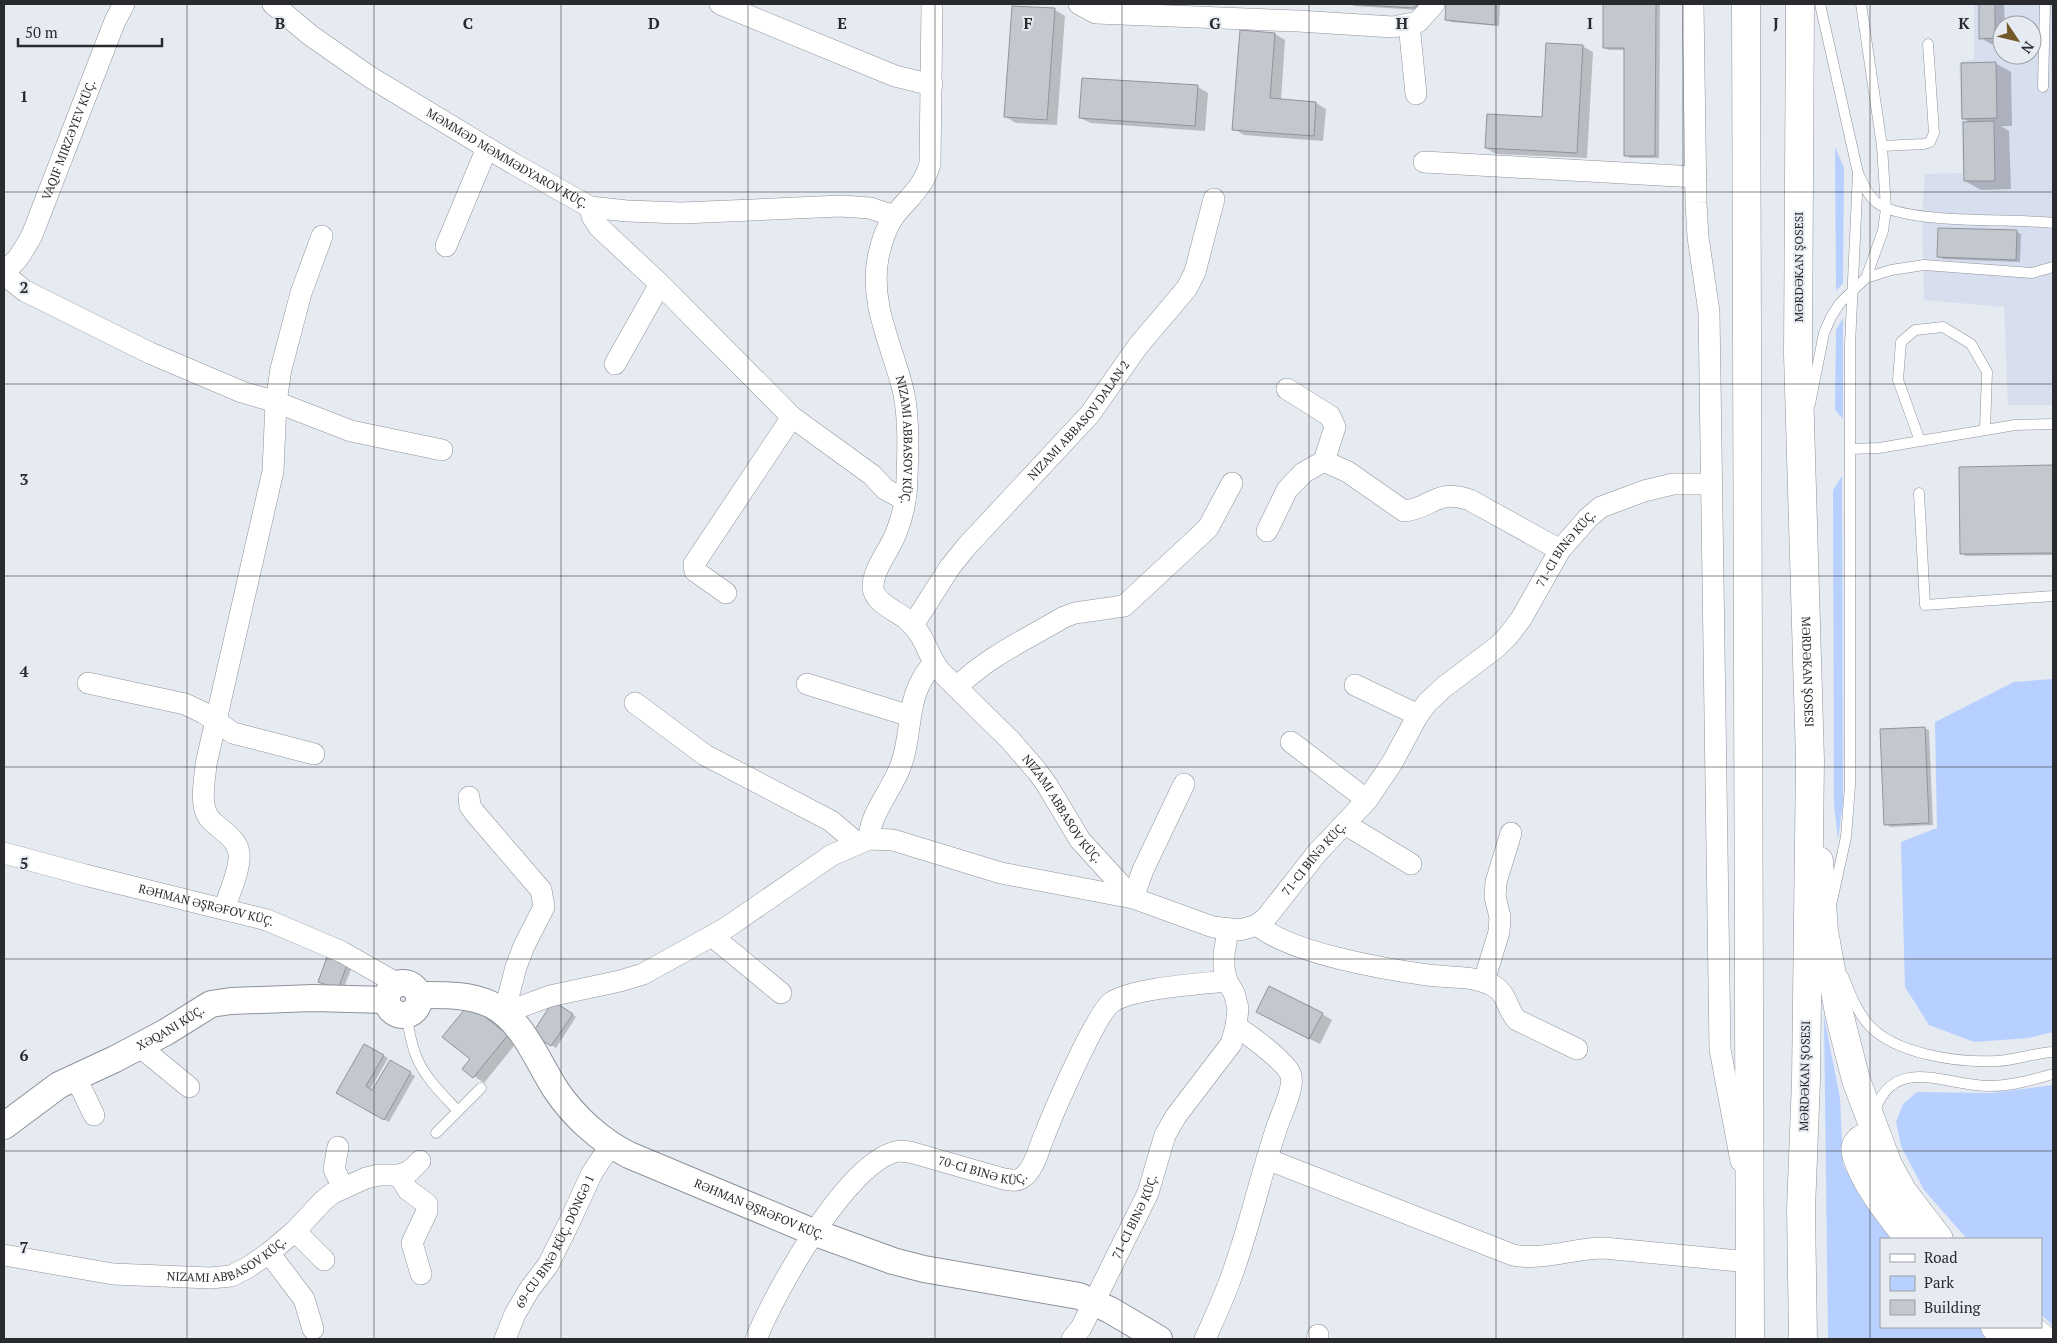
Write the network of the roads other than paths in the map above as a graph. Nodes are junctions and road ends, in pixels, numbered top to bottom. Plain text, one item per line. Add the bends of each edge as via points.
1 (124, 4) edge
2 (273, 4) edge
3 (720, 4) edge
4 (932, 4) edge
5 (1079, 4) edge
6 (1434, 4) edge
7 (1693, 4) edge
8 (1746, 4) edge
9 (1800, 4) edge
10 (1820, 4) edge
11 (1861, 4) edge
12 (2045, 4) edge
13 (1298, 12) edge
14 (1409, 24) junction
15 (1928, 44) dead end
16 (932, 85) junction
17 (2043, 87) dead end
18 (1416, 94) dead end
19 (1882, 146) junction
20 (488, 148) junction
21 (1424, 162) dead end
22 (1858, 173) junction
23 (1696, 177) junction
24 (1214, 200) dead end
25 (590, 206) junction
26 (1886, 209) junction
27 (894, 216) junction
28 (2053, 223) edge
29 (322, 236) dead end
30 (446, 246) dead end
31 (2053, 267) edge
32 (4, 271) edge
33 (1866, 278) junction
34 (660, 284) junction
35 (1854, 289) junction
36 (615, 364) dead end
37 (1287, 390) dead end
38 (276, 402) junction
39 (792, 417) junction
40 (2053, 424) edge
41 (1985, 430) junction
42 (1920, 441) junction
43 (1850, 449) junction
44 (442, 450) dead end
45 (1800, 456) junction
46 (1324, 461) junction
47 (1232, 483) dead end
48 (1710, 484) junction
49 (1919, 493) dead end
50 (905, 500) junction
51 (1267, 532) dead end
52 (1560, 550) junction
53 (726, 592) dead end
54 (2053, 596) edge
55 (913, 625) junction
56 (934, 664) junction
57 (88, 683) dead end
58 (806, 684) dead end
59 (1355, 685) dead end
60 (956, 687) junction
61 (635, 703) dead end
62 (1418, 715) junction
63 (910, 716) junction
64 (216, 721) junction
65 (1291, 742) dead end
66 (314, 754) dead end
67 (1810, 760) junction
68 (1184, 784) dead end
69 (469, 797) dead end
70 (1367, 800) junction
71 (1345, 824) junction
72 (1511, 834) dead end
73 (863, 841) junction
74 (4, 853) edge
75 (1412, 864) dead end
76 (1133, 898) junction
77 (224, 909) junction
78 (1257, 925) junction
79 (1228, 930) junction
80 (1824, 931) junction
81 (712, 936) junction
82 (1227, 981) junction
83 (1484, 981) junction
84 (781, 993) dead end
85 (402, 999) junction
86 (504, 1013) junction
87 (1236, 1027) junction
88 (139, 1046) junction
89 (1577, 1049) dead end
90 (2053, 1052) edge
91 (2053, 1074) edge
92 (75, 1076) junction
93 (1806, 1080) junction
94 (189, 1087) dead end
95 (481, 1088) dead end
96 (458, 1111) junction
97 (94, 1115) dead end
98 (4, 1126) edge
99 (436, 1133) dead end
100 (1877, 1140) junction
101 (610, 1146) junction
102 (338, 1147) dead end
103 (1267, 1160) junction
104 (420, 1161) dead end
105 (399, 1176) junction
106 (342, 1188) junction
107 (1749, 1203) junction
108 (295, 1231) junction
109 (814, 1232) junction
110 (1908, 1238) edge
111 (1938, 1238) edge
112 (269, 1253) junction
113 (4, 1255) edge
114 (324, 1260) dead end
115 (1749, 1262) junction
116 (421, 1274) dead end
117 (1094, 1302) junction
118 (1996, 1328) edge
119 (2030, 1328) edge
120 (312, 1329) dead end
121 (506, 1339) edge
122 (756, 1339) edge
123 (1072, 1339) edge
124 (1159, 1339) edge
125 (1205, 1339) edge
126 (1750, 1339) edge
127 (1803, 1339) edge
128 (2009, 1339) edge
129 (2043, 1339) edge

1 - 32 street, VAQIF MIRZƏYEV KÜÇ. via 32,235 22,254
2 - 20 street, MƏMMƏD MƏMMƏDYAROV KÜÇ. via 310,35 370,77
3 - 16 street via 895,76
4 - 16 street, NIZAMI ABBASOV KÜÇ.
5 - 13 street via 1096,13
6 - 14 street via 1418,22
7 - 23 street
8 - 107 main road
9 - 45 main road, MƏRDƏKAN ŞOSESI
10 - 22 lane
11 - 19 lane
12 - 17 lane
13 - 14 street via 1393,27
14 - 18 street
15 - 19 lane via 1934,134 1930,142 1924,144
16 - 27 street, NIZAMI ABBASOV KÜÇ. via 930,164 926,178
19 - 26 lane
20 - 25 street, MƏMMƏD MƏMMƏDYAROV KÜÇ.
20 - 30 street
21 - 23 street
22 - 26 lane via 1875,202
22 - 35 lane
23 - 48 street via 1698,237 1708,312
24 - 55 street, NIZAMI ABBASOV DALAN 2 via 1195,272 1187,288 1138,346 1090,414 967,546
25 - 27 street, MƏMMƏD MƏMMƏDYAROV KÜÇ. via 682,213 841,206 870,208
25 - 34 street via 599,227
26 - 28 lane via 1922,217
26 - 33 lane via 1883,231
27 - 50 street, NIZAMI ABBASOV KÜÇ. via 885,232 876,272 879,309 904,396 907,422
29 - 38 street via 288,336
31 - 33 lane via 2032,273 1924,265
32 - 38 street via 25,291 150,352 210,379
33 - 35 lane
34 - 36 street
34 - 39 street
35 - 43 lane via 1850,345
35 - 45 lane via 1840,303 1824,333
37 - 46 street via 1330,416 1335,427
38 - 44 street via 351,431
38 - 64 street via 273,471
39 - 50 street via 872,475 885,489
39 - 53 street via 694,564 695,571
40 - 41 lane
41 - 42 lane
41 - 42 lane via 1987,372 1971,344 1942,327 1915,330 1901,342 1898,380
42 - 43 lane
43 - 80 lane via 1849,817
45 - 67 main road, MƏRDƏKAN ŞOSESI
46 - 51 street via 1303,473 1287,490
46 - 52 street via 1348,472 1404,511 1415,510 1443,496 1455,495 1470,500
47 - 60 street via 1208,528 1124,606 1064,617 973,671
48 - 52 street, 71-CI BINƏ KÜÇ. via 1673,484 1619,499 1588,518
48 - 107 street via 1720,1048
49 - 54 lane via 1925,605
50 - 55 street, NIZAMI ABBASOV KÜÇ. via 901,520 877,572 873,589 880,600
52 - 62 street, 71-CI BINƏ KÜÇ. via 1508,636 1497,648 1444,687
55 - 56 street, NIZAMI ABBASOV KÜÇ. via 923,636
56 - 60 street, NIZAMI ABBASOV KÜÇ.
56 - 63 street via 920,680
57 - 64 street via 185,704
58 - 63 street
59 - 62 street
60 - 76 street, NIZAMI ABBASOV KÜÇ. via 1010,740 1047,785 1080,840
61 - 73 street via 705,755
62 - 70 street, 71-CI BINƏ KÜÇ.
63 - 73 street via 902,762
64 - 66 street via 233,733
64 - 77 street via 205,773 206,810 208,817 233,841 239,854
65 - 70 street
67 - 80 main road
67 - 93 main road, MƏRDƏKAN ŞOSESI
68 - 76 street
69 - 86 street via 474,812 541,890 544,900 541,916 516,967
70 - 71 street, 71-CI BINƏ KÜÇ.
71 - 75 street
71 - 78 street, 71-CI BINƏ KÜÇ.
72 - 83 street via 1496,882 1499,932
73 - 76 street via 893,840 1001,873
73 - 81 street via 819,863
74 - 77 street, RƏHMAN ƏŞRƏFOV KÜÇ.
76 - 79 street, NIZAMI ABBASOV KÜÇ.
77 - 85 street, RƏHMAN ƏŞRƏFOV KÜÇ. via 267,920 311,937 366,964
78 - 79 street
78 - 83 street via 1275,938 1347,960 1428,975
79 - 82 street, 71-CI BINƏ KÜÇ. via 1224,954
80 - 90 lane via 1858,1010 1885,1038 1940,1058 1967,1061 1998,1061
80 - 93 lane
80 - 100 main road via 1849,1057
81 - 84 street
81 - 86 street via 643,974 550,996
82 - 87 street, 71-CI BINƏ KÜÇ. via 1238,1008
82 - 109 street, 70-CI BINƏ KÜÇ. via 1123,996 1110,1004 1095,1025 1031,1169 1023,1177 1015,1181 1004,1179 910,1152 899,1152 885,1157 858,1177
83 - 89 street via 1507,998 1510,1013 1518,1020
85 - 86 street, RƏHMAN ƏŞRƏFOV KÜÇ. via 469,997
85 - 88 street, XƏQANI KÜÇ. via 220,1002 204,1007
85 - 96 lane via 420,1065
86 - 101 street, RƏHMAN ƏŞRƏFOV KÜÇ. via 521,1032 567,1105
87 - 103 street via 1247,1033 1291,1074 1292,1086
87 - 117 street, 71-CI BINƏ KÜÇ. via 1231,1044 1176,1116 1166,1135 1148,1193
88 - 92 street, XƏQANI KÜÇ.
88 - 94 street
91 - 100 lane via 2016,1084 1988,1086 1918,1076 1904,1078 1889,1087 1878,1103 1874,1113
92 - 97 street
92 - 98 street, XƏQANI KÜÇ.
93 - 127 main road, MƏRDƏKAN ŞOSESI via 1801,1209
95 - 96 lane
96 - 99 lane
100 - 110 main road via 1860,1140 1855,1148 1860,1164 1872,1187
100 - 111 main road via 1903,1192
101 - 109 street, RƏHMAN ƏŞRƏFOV KÜÇ.
101 - 121 street, 69-CU BINƏ KÜÇ. DÖNGƏ 1 via 592,1172 548,1265 515,1314
102 - 106 street via 334,1169
103 - 115 street via 1526,1258 1604,1248
103 - 125 street via 1229,1284
104 - 105 street
105 - 106 street, NIZAMI ABBASOV KÜÇ. via 378,1175
105 - 116 street via 408,1190 426,1204 427,1211 412,1243
106 - 108 street, NIZAMI ABBASOV KÜÇ. via 323,1201
107 - 115 main road
108 - 112 street, NIZAMI ABBASOV KÜÇ.
108 - 114 street
109 - 117 street, RƏHMAN ƏŞRƏFOV KÜÇ. via 908,1265 1059,1291
109 - 122 street, 70-CI BINƏ KÜÇ. via 777,1294
112 - 113 street, NIZAMI ABBASOV KÜÇ. via 231,1276 210,1278 113,1274
112 - 120 street via 304,1299
115 - 126 main road
117 - 123 street, 71-CI BINƏ KÜÇ. via 1082,1328
117 - 124 street, RƏHMAN ƏŞRƏFOV KÜÇ.
118 - 128 main road
119 - 129 main road

